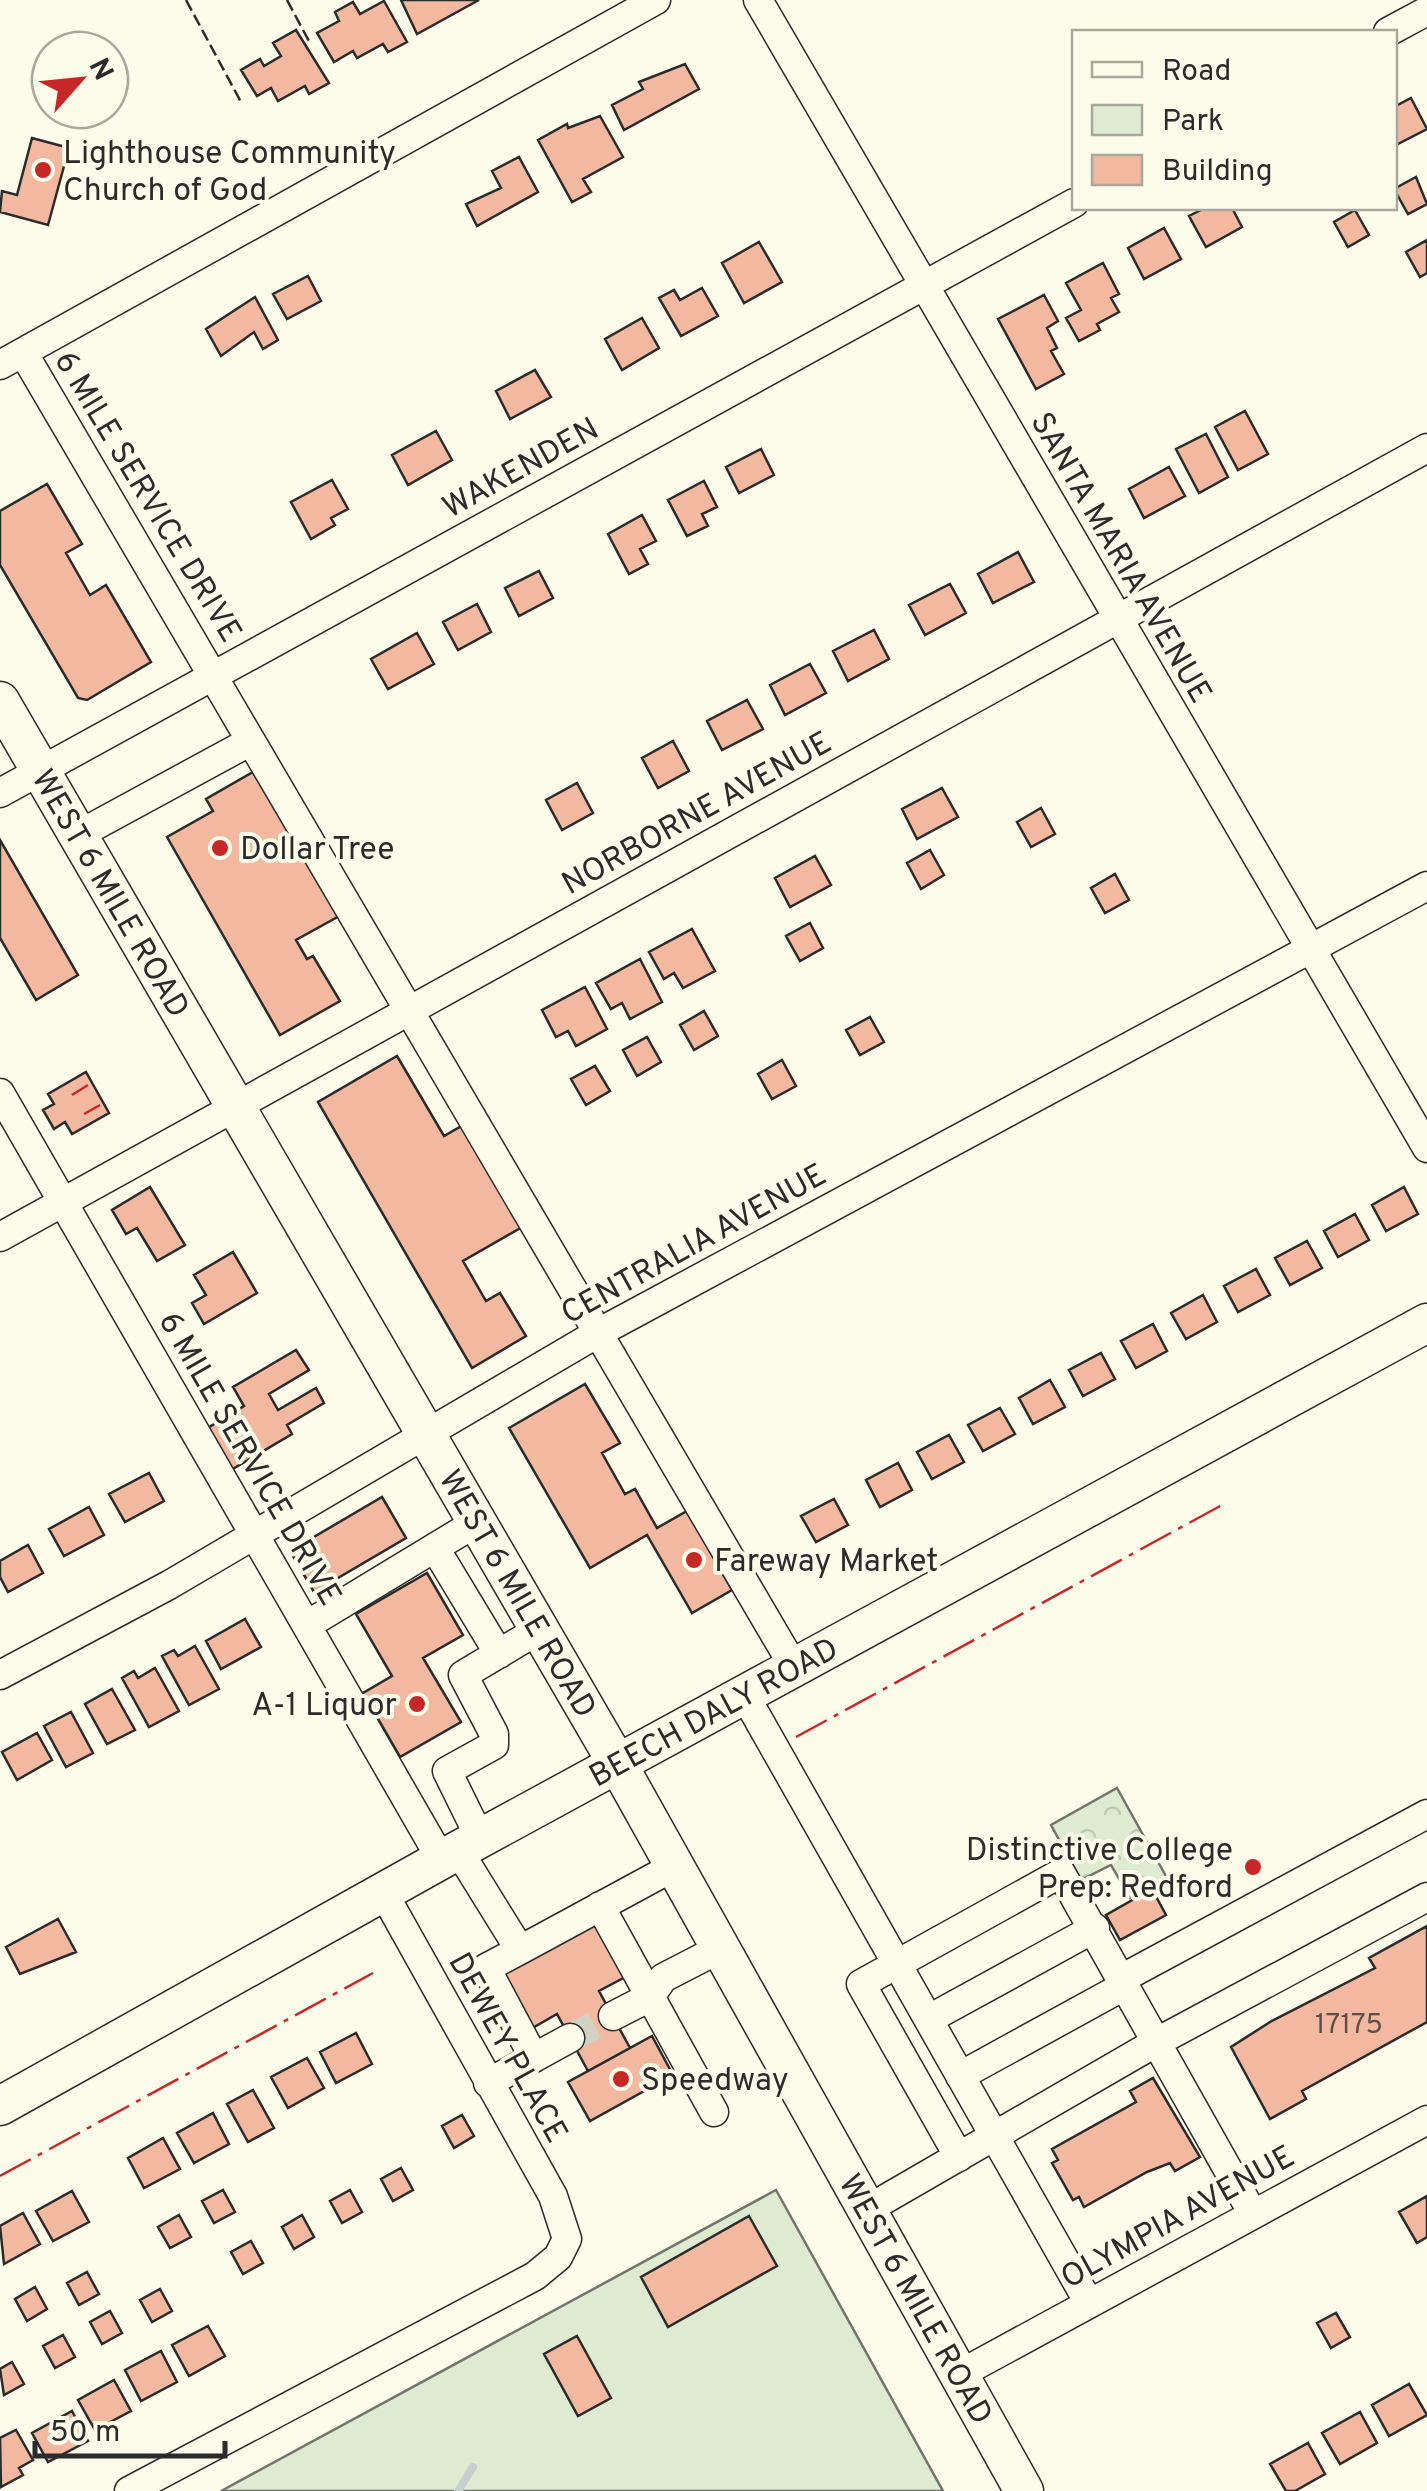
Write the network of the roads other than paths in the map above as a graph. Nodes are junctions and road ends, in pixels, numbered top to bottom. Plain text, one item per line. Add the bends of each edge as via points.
1 (656, 0) edge
2 (758, 0) edge
3 (1427, 11) edge
4 (1392, 30) edge
5 (1072, 204) edge
6 (924, 285) junction
7 (6, 358) edge
8 (1427, 448) edge
9 (1117, 617) junction
10 (214, 674) junction
11 (0, 701) edge
12 (251, 741) junction
13 (40, 770) junction
14 (0, 793) edge
15 (78, 835) junction
16 (1427, 886) edge
17 (1312, 949) junction
18 (410, 1012) junction
19 (0, 1093) edge
20 (236, 1107) junction
21 (1427, 1148) edge
22 (63, 1203) junction
23 (0, 1237) edge
24 (1427, 1322) edge
25 (598, 1334) junction
26 (426, 1433) junction
27 (477, 1522) junction
28 (256, 1534) junction
29 (435, 1548) junction
30 (307, 1625) junction
31 (540, 1629) junction
32 (499, 1654) junction
33 (794, 1667) junction
34 (0, 1675) edge
35 (744, 1694) junction
36 (617, 1763) junction
37 (1427, 1814) edge
38 (460, 1849) junction
39 (675, 1866) junction
40 (383, 1892) junction
41 (1427, 1897) edge
42 (600, 1906) junction
43 (1095, 1928) junction
44 (721, 1948) junction
45 (520, 1950) junction
46 (898, 1962) junction
47 (1122, 1982) junction
48 (650, 1998) junction
49 (613, 2016) tunnel mouth
50 (929, 2019) junction
51 (570, 2038) tunnel mouth
52 (1155, 2043) junction
53 (534, 2058) junction
54 (960, 2076) junction
55 (488, 2083) junction
56 (0, 2106) edge
57 (714, 2112) dead end
58 (1427, 2120) edge
59 (994, 2136) junction
60 (959, 2156) junction
61 (868, 2210) junction
62 (1253, 2214) junction
63 (1089, 2304) junction
64 (960, 2374) junction
65 (130, 2491) edge
66 (1024, 2491) edge

1 - 7 street
2 - 6 street, SANTA MARIA AVENUE
3 - 4 street
5 - 6 street, WAKENDEN
6 - 9 street, SANTA MARIA AVENUE
6 - 10 street, WAKENDEN
7 - 10 street, 6 MILE SERVICE DRIVE
8 - 9 street, NORBORNE AVENUE
9 - 17 street, SANTA MARIA AVENUE
9 - 18 street, NORBORNE AVENUE
10 - 12 street, 6 MILE SERVICE DRIVE
10 - 13 street, WAKENDEN
11 - 13 main road, WEST 6 MILE ROAD
12 - 15 street
12 - 18 street, 6 MILE SERVICE DRIVE
13 - 14 street, WAKENDEN
13 - 15 main road, WEST 6 MILE ROAD
15 - 20 main road, WEST 6 MILE ROAD
16 - 17 street, CENTRALIA AVENUE
17 - 21 street, SANTA MARIA AVENUE
17 - 25 street, CENTRALIA AVENUE
18 - 20 street, NORBORNE AVENUE
18 - 25 street
19 - 22 street, 6 MILE SERVICE DRIVE
20 - 22 street, NORBORNE AVENUE
20 - 26 main road, WEST 6 MILE ROAD
22 - 23 street, NORBORNE AVENUE
22 - 28 street, 6 MILE SERVICE DRIVE
24 - 33 main road, BEECH DALY ROAD
25 - 26 street, CENTRALIA AVENUE
25 - 33 street
26 - 27 main road, WEST 6 MILE ROAD
26 - 28 street, CENTRALIA AVENUE
27 - 29 street
27 - 31 main road, WEST 6 MILE ROAD
28 - 30 street, 6 MILE SERVICE DRIVE
28 - 34 street, CENTRALIA AVENUE
29 - 30 street
29 - 32 street
30 - 38 street, 6 MILE SERVICE DRIVE
31 - 32 street
31 - 36 main road, WEST 6 MILE ROAD
32 - 38 street via 463,1675 494,1745 447,1771
33 - 35 main road, BEECH DALY ROAD
35 - 36 main road, BEECH DALY ROAD
35 - 46 street
36 - 38 main road, BEECH DALY ROAD
36 - 39 main road, WEST 6 MILE ROAD
37 - 47 street
38 - 40 main road, BEECH DALY ROAD
38 - 45 street
39 - 42 street
39 - 44 main road, WEST 6 MILE ROAD
40 - 55 street, DEWEY PLACE
40 - 56 main road, BEECH DALY ROAD
41 - 52 street
42 - 45 street
42 - 48 street
43 - 46 street via 1061,1873
43 - 47 street
43 - 50 street
44 - 48 street via 664,1978
44 - 61 main road, WEST 6 MILE ROAD
45 - 53 street via 486,1968
46 - 50 street
46 - 60 street via 861,1984
47 - 52 street
47 - 54 street
48 - 49 street
48 - 57 street
50 - 54 street
51 - 53 street
52 - 59 street
52 - 62 street
53 - 55 street
54 - 59 street
55 - 65 street, DEWEY PLACE via 552,2196 567,2239 558,2257 535,2276
58 - 62 street, OLYMPIA AVENUE
59 - 60 street
59 - 63 street
60 - 61 street
61 - 64 main road, WEST 6 MILE ROAD
62 - 63 street, OLYMPIA AVENUE
63 - 64 street, OLYMPIA AVENUE
64 - 66 main road, WEST 6 MILE ROAD

